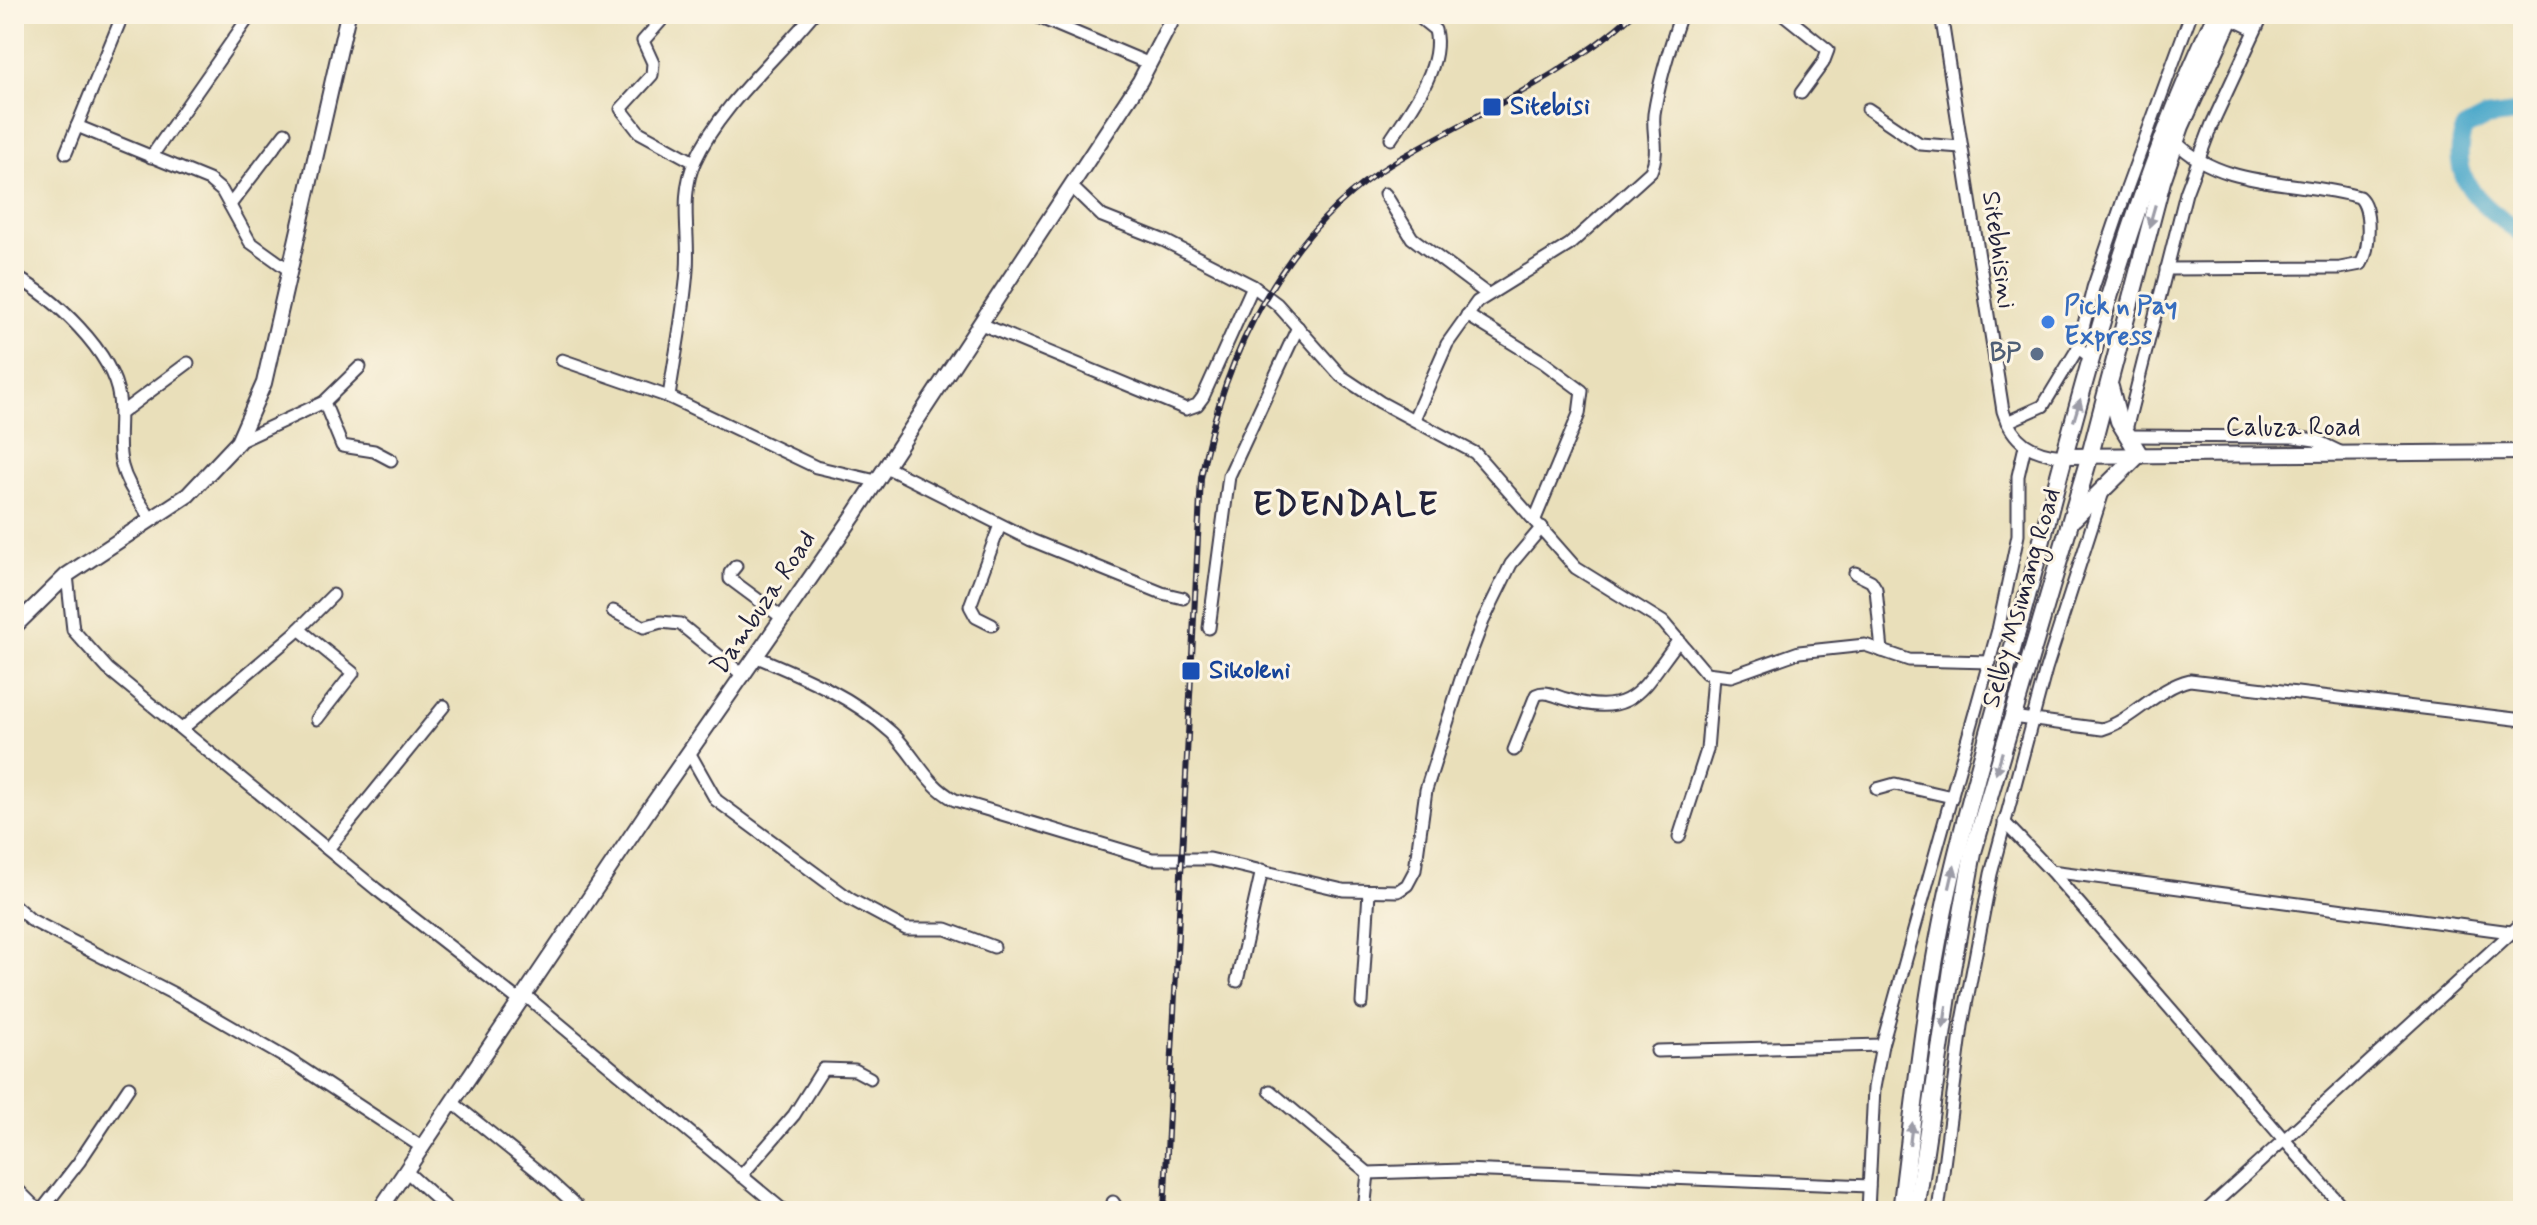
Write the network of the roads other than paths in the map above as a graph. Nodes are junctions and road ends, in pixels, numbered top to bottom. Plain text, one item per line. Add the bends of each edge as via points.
1 (123, 14) edge
2 (251, 14) edge
3 (348, 14) edge
4 (667, 14) edge
5 (813, 14) edge
6 (1031, 14) edge
7 (1175, 14) edge
8 (1415, 14) edge
9 (1681, 14) edge
10 (1783, 14) edge
11 (1941, 14) edge
12 (2191, 14) edge
13 (2263, 14) edge
14 (2226, 15) edge
15 (2255, 30) junction
16 (1150, 64) junction
17 (1801, 93) dead end
18 (1868, 109) dead end
19 (77, 126) junction
20 (285, 133) dead end
21 (1391, 139) dead end
22 (2176, 142) junction
23 (1961, 147) junction
24 (66, 153) dead end
25 (151, 157) junction
26 (694, 162) junction
27 (2197, 162) junction
28 (1071, 186) junction
29 (1385, 194) dead end
30 (230, 205) junction
31 (2166, 269) junction
32 (289, 270) junction
33 (14, 276) edge
34 (1253, 286) junction
35 (1487, 294) junction
36 (1467, 315) junction
37 (981, 324) junction
38 (1298, 327) junction
39 (2085, 353) junction
40 (562, 360) dead end
41 (188, 363) dead end
42 (360, 367) dead end
43 (2108, 382) junction
44 (669, 397) junction
45 (324, 402) junction
46 (121, 413) junction
47 (1414, 419) junction
48 (2007, 422) junction
49 (2128, 433) junction
50 (238, 442) junction
51 (2025, 446) junction
52 (2340, 452) junction
53 (2523, 452) edge
54 (2139, 454) junction
55 (2090, 455) junction
56 (2063, 456) junction
57 (391, 460) dead end
58 (886, 467) junction
59 (876, 481) junction
60 (2105, 485) junction
61 (151, 520) junction
62 (2070, 521) junction
63 (1538, 523) junction
64 (1000, 525) junction
65 (736, 566) dead end
66 (1855, 573) dead end
67 (67, 575) junction
68 (333, 595) dead end
69 (1183, 598) dead end
70 (613, 611) dead end
71 (784, 619) junction
72 (992, 625) dead end
73 (14, 627) edge
74 (1209, 628) dead end
75 (299, 629) junction
76 (1679, 640) junction
77 (1882, 651) junction
78 (757, 657) junction
79 (1990, 662) junction
80 (744, 676) junction
81 (1713, 676) junction
82 (444, 706) dead end
83 (2012, 717) junction
84 (317, 719) dead end
85 (2032, 720) junction
86 (2523, 720) edge
87 (182, 729) junction
88 (1514, 750) dead end
89 (690, 754) junction
90 (1877, 789) dead end
91 (1952, 797) junction
92 (2004, 822) junction
93 (1679, 837) dead end
94 (328, 849) junction
95 (1262, 870) junction
96 (2051, 871) junction
97 (1369, 892) junction
98 (14, 905) edge
99 (2523, 922) edge
100 (2511, 932) junction
101 (994, 947) dead end
102 (1237, 981) dead end
103 (524, 999) junction
104 (1362, 1003) dead end
105 (1882, 1045) junction
106 (1657, 1051) dead end
107 (870, 1078) dead end
108 (129, 1087) dead end
109 (1270, 1091) dead end
110 (452, 1102) junction
111 (2283, 1137) junction
112 (423, 1148) junction
113 (407, 1172) junction
114 (1368, 1173) junction
115 (741, 1176) junction
116 (14, 1186) edge
117 (1869, 1186) junction
118 (28, 1200) junction
119 (18, 1211) edge
120 (40, 1211) edge
121 (379, 1211) edge
122 (450, 1211) edge
123 (582, 1211) edge
124 (784, 1211) edge
125 (1364, 1211) edge
126 (1868, 1211) edge
127 (1901, 1211) edge
128 (1916, 1211) edge
129 (1938, 1211) edge
130 (2206, 1211) edge
131 (2346, 1211) edge

1 - 19 street
2 - 25 street
3 - 32 street
4 - 26 street via 643,41 653,63 652,75 621,109 639,132
5 - 26 street via 713,128
6 - 16 street
7 - 16 street, Dambuza Road
8 - 21 street via 1435,30 1435,48 1414,103
9 - 35 street via 1657,98 1657,158 1651,171 1569,245
10 - 17 street via 1828,50
11 - 23 street, Sitebhisini
12 - 39 street via 2093,288
13 - 15 street
14 - 15 street
14 - 22 main road, Selby Msimang Road
14 - 39 main road, Selby Msimang Road via 2160,146
15 - 27 street
16 - 28 street, Dambuza Road
18 - 23 street via 1920,144
19 - 24 street
19 - 25 street
20 - 30 street
22 - 27 street
22 -> 43 main road, Selby Msimang Road
23 - 48 street, Sitebhisini via 1994,370
25 - 30 street via 209,180
26 - 44 street via 687,192 686,292
27 - 31 street
27 - 31 street via 2245,178 2359,197 2366,204 2366,256 2361,264 2340,268
28 - 34 street via 1102,216
28 - 37 street, Dambuza Road
29 - 35 street via 1412,238
30 - 32 street via 250,242
31 - 49 street
32 - 50 street via 264,383
33 - 46 street via 44,294 102,355 115,379
34 - 37 street via 1203,397 1186,409
34 - 38 street
35 - 36 street
36 - 47 street via 1447,344
36 - 63 street via 1582,391 1579,414
37 - 58 street, Dambuza Road
38 - 47 street via 1341,376
38 - 74 street via 1229,476
39 - 48 street via 2043,406
56 -> 39 main road, Selby Msimang Road
40 - 44 street
41 - 46 street
42 - 45 street
43 - 49 main road
43 - 55 main road, Selby Msimang Road
44 - 59 street via 803,462
45 - 50 street
45 - 57 street via 342,446
46 - 61 street via 120,461
47 - 63 street via 1475,453
48 - 51 street, Sitebhisini
49 - 52 street via 2294,437
49 - 54 main road
50 - 61 street via 188,495
51 - 56 street
51 - 79 street via 2018,476 2018,535
52 - 53 street, Caluza Road
52 - 54 street, Caluza Road
54 - 55 street, Caluza Road
54 - 60 main road
55 - 56 street, Caluza Road
55 - 62 main road, Selby Msimang Road
127 -> 56 main road, Selby Msimang Road via 1950,880
58 - 59 street, Dambuza Road
58 - 64 street
59 - 71 street, Dambuza Road
60 - 62 main road
60 - 85 street
61 - 67 street
62 - 83 main road, Selby Msimang Road
63 - 76 street via 1576,568 1646,610
63 - 97 street via 1496,591 1462,676 1426,790 1412,879 1398,891
64 - 69 street
64 - 72 street via 970,606 976,617
65 - 71 street via 730,579
66 - 77 street via 1876,589
67 - 73 street
67 - 87 street via 75,634 108,669
68 - 75 street
70 - 80 street via 644,627 680,624
71 - 78 street, Dambuza Road
75 - 84 street via 353,673
75 - 87 street
76 - 81 street
76 - 88 street via 1638,695 1622,704 1589,705 1549,693 1536,695
77 - 79 street via 1909,660
77 - 81 street via 1865,645 1799,652 1731,676
78 - 80 street, Dambuza Road
78 - 95 street via 807,677 866,712 898,740 935,787 955,800 1142,856 1210,859
79 - 91 street
80 - 89 street, Dambuza Road
81 - 93 street via 1707,750
82 - 94 street
83 - 85 street
83 -> 128 main road, Selby Msimang Road via 1967,880
85 - 86 street via 2102,729 2172,684 2190,680
85 - 92 street
87 - 94 street
89 - 101 street via 716,800 850,899 906,929 946,929
89 - 103 street, Dambuza Road
90 - 91 street via 1895,784
91 - 105 street
92 - 96 street
92 - 129 street via 1962,1026
94 - 103 street
95 - 97 street
95 - 102 street
96 - 100 street
96 - 111 street
97 - 104 street
98 - 112 street via 39,924 291,1061
99 - 100 street
100 - 111 street
103 - 110 street, Dambuza Road
103 - 115 street
105 - 106 street
105 - 117 street via 1874,1088
107 - 115 street via 855,1070 823,1069 794,1115
108 - 120 street
109 - 114 street
110 - 112 street, Dambuza Road
110 - 123 street
111 - 130 street
111 - 131 street
112 - 113 street, Dambuza Road
113 - 121 street, Dambuza Road
113 - 122 street
114 - 117 street via 1463,1170
114 - 125 street
115 - 124 street
116 - 118 street
117 - 126 street
118 - 119 street
118 - 120 street

